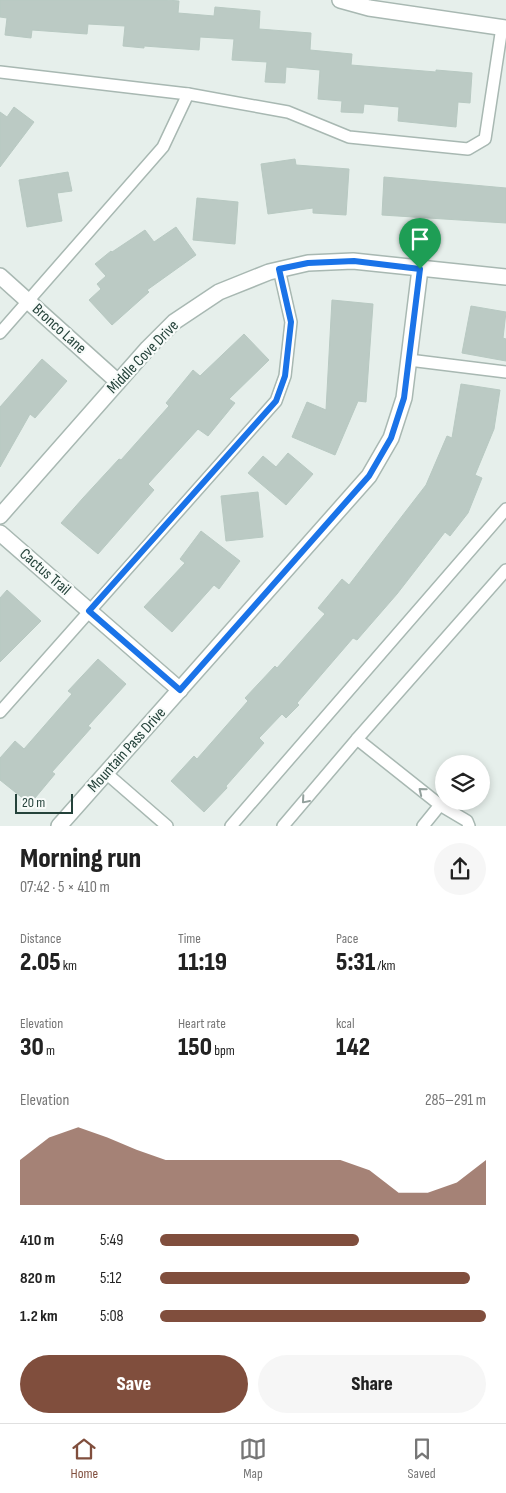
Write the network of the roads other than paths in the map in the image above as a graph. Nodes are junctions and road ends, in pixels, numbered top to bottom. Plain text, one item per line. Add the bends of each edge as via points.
1 (340, 0) edge
2 (504, 28) edge
3 (0, 72) edge
4 (188, 94) junction
5 (279, 269) junction
6 (420, 269) junction
7 (0, 276) edge
8 (506, 276) edge
9 (28, 301) junction
10 (0, 333) edge
11 (409, 360) junction
12 (506, 372) edge
13 (118, 382) junction
14 (506, 509) edge
15 (0, 516) edge
16 (0, 533) edge
17 (506, 570) edge
18 (89, 611) junction
19 (180, 690) junction
20 (0, 712) edge
21 (357, 739) junction
22 (106, 773) junction
23 (435, 801) edge
24 (436, 810) edge
25 (448, 810) edge
26 (59, 826) edge
27 (168, 826) edge
28 (231, 826) edge
29 (283, 826) edge
30 (423, 826) edge
31 (469, 826) edge

1 - 2 street via 369,8
2 - 4 lane via 485,139 468,149 349,137 288,112
3 - 4 lane
4 - 9 lane via 163,147
5 - 6 street, Middle Cove Drive via 308,263 354,261
5 - 13 street, Middle Cove Drive via 219,292 174,322
5 - 18 lane via 291,322 285,376 276,401
6 - 8 street, Middle Cove Drive
6 - 11 street, Mountain Pass Drive
7 - 9 street, Bronco Lane
9 - 10 lane
9 - 13 street, Bronco Lane
11 - 12 lane
11 - 19 street, Mountain Pass Drive via 404,398 391,438 369,476
13 - 15 street, Middle Cove Drive
14 - 28 lane
16 - 18 street, Cactus Trail
17 - 21 lane
18 - 19 street, Cactus Trail
18 - 20 lane
19 - 22 street, Mountain Pass Drive
23 -> 21 lane
21 -> 29 lane
22 - 26 street, Mountain Pass Drive
22 - 27 lane
24 - 30 lane
25 - 31 lane via 467,821

